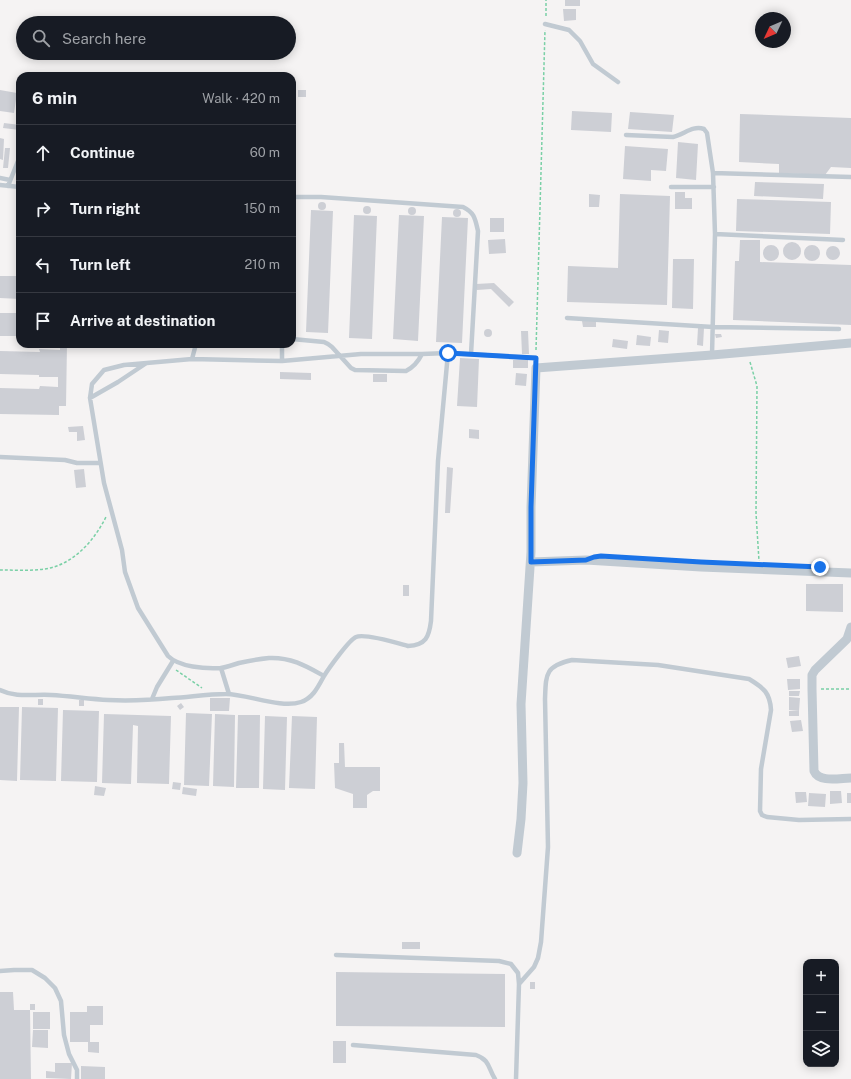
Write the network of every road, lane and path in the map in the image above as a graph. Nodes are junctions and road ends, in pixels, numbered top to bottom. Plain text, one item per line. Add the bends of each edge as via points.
1 (546, 0) edge
2 (546, 24) junction
3 (618, 82) dead end
4 (626, 135) dead end
5 (16, 166) edge
6 (713, 172) junction
7 (851, 177) edge
8 (0, 178) edge
9 (10, 180) junction
10 (0, 185) edge
11 (8, 186) junction
12 (16, 187) edge
13 (671, 187) dead end
14 (714, 187) junction
15 (296, 197) edge
16 (715, 234) junction
17 (843, 240) dead end
18 (567, 318) dead end
19 (713, 328) junction
20 (839, 330) dead end
21 (296, 339) edge
22 (851, 343) edge
23 (195, 348) edge
24 (282, 348) edge
25 (748, 352) junction
26 (448, 353) junction
27 (422, 354) junction
28 (470, 354) junction
29 (712, 355) junction
30 (340, 356) junction
31 (536, 358) joint
32 (192, 359) junction
33 (282, 361) junction
34 (146, 363) junction
35 (90, 398) junction
36 (0, 457) edge
37 (100, 463) junction
38 (111, 509) junction
39 (531, 562) junction
40 (759, 567) junction
41 (851, 567) edge
42 (0, 570) edge
43 (819, 570) junction
44 (851, 573) edge
45 (851, 627) edge
46 (172, 664) junction
47 (221, 668) junction
48 (324, 676) junction
49 (812, 689) junction
50 (851, 689) edge
51 (0, 690) edge
52 (210, 694) junction
53 (229, 694) junction
54 (152, 699) junction
55 (851, 778) edge
56 (851, 819) edge
57 (517, 853) dead end
58 (336, 955) dead end
59 (0, 971) edge
60 (519, 984) junction
61 (353, 1045) dead end
62 (77, 1079) edge
63 (495, 1079) edge
64 (516, 1079) edge

1 - 2 path
2 - 3 lane via 572,32 593,64
2 - 31 path
4 - 6 lane via 673,137 696,128 704,129 707,133
5 - 9 lane
6 - 7 lane
6 - 14 lane
8 - 9 lane
9 - 11 lane
10 - 11 lane
11 - 12 lane
13 - 14 lane
14 - 16 lane
15 - 28 lane via 463,207 471,211 478,231
16 - 17 lane
16 - 19 lane
18 - 19 lane
19 - 20 lane
19 - 29 lane
21 - 30 lane via 324,342
22 - 25 street
23 - 32 lane
24 - 33 lane
25 - 29 street
25 - 40 path via 757,386 756,513
26 - 27 lane
26 - 28 lane
26 - 48 lane via 438,461 429,633 420,644 408,646 357,636 346,645
27 - 30 lane
27 - 30 lane via 412,369 402,372 355,370
28 - 31 lane
29 - 39 street via 536,368
30 - 33 lane
32 - 33 lane
32 - 34 lane
34 - 35 lane
34 - 35 lane via 104,370 92,384
35 - 37 lane
36 - 37 lane
37 - 38 lane
38 - 42 path via 92,540 59,566 44,570
38 - 46 lane via 125,572 138,608
39 - 40 street via 586,560 601,556 641,561
39 - 57 street via 521,704 523,783
40 - 43 street
41 - 43 street
43 - 44 street
45 - 49 street via 847,639 815,670 812,675
46 - 47 lane
46 - 52 path
46 - 54 lane
47 - 48 lane via 248,661 283,659 297,661
47 - 53 lane
48 - 53 lane via 308,699 294,704
49 - 50 path
49 - 55 street via 815,775 824,779
51 - 54 lane via 21,696
52 - 53 lane
52 - 54 lane
56 - 60 lane via 799,820 762,815 761,770 771,710 766,692 749,679 658,665 572,660 560,663 551,669 546,678 548,847 541,942 534,967
58 - 60 lane via 499,961 511,964 515,968
59 - 62 lane via 32,970 55,988 61,1001 64,1036
60 - 64 lane
61 - 63 lane via 476,1055 487,1062

